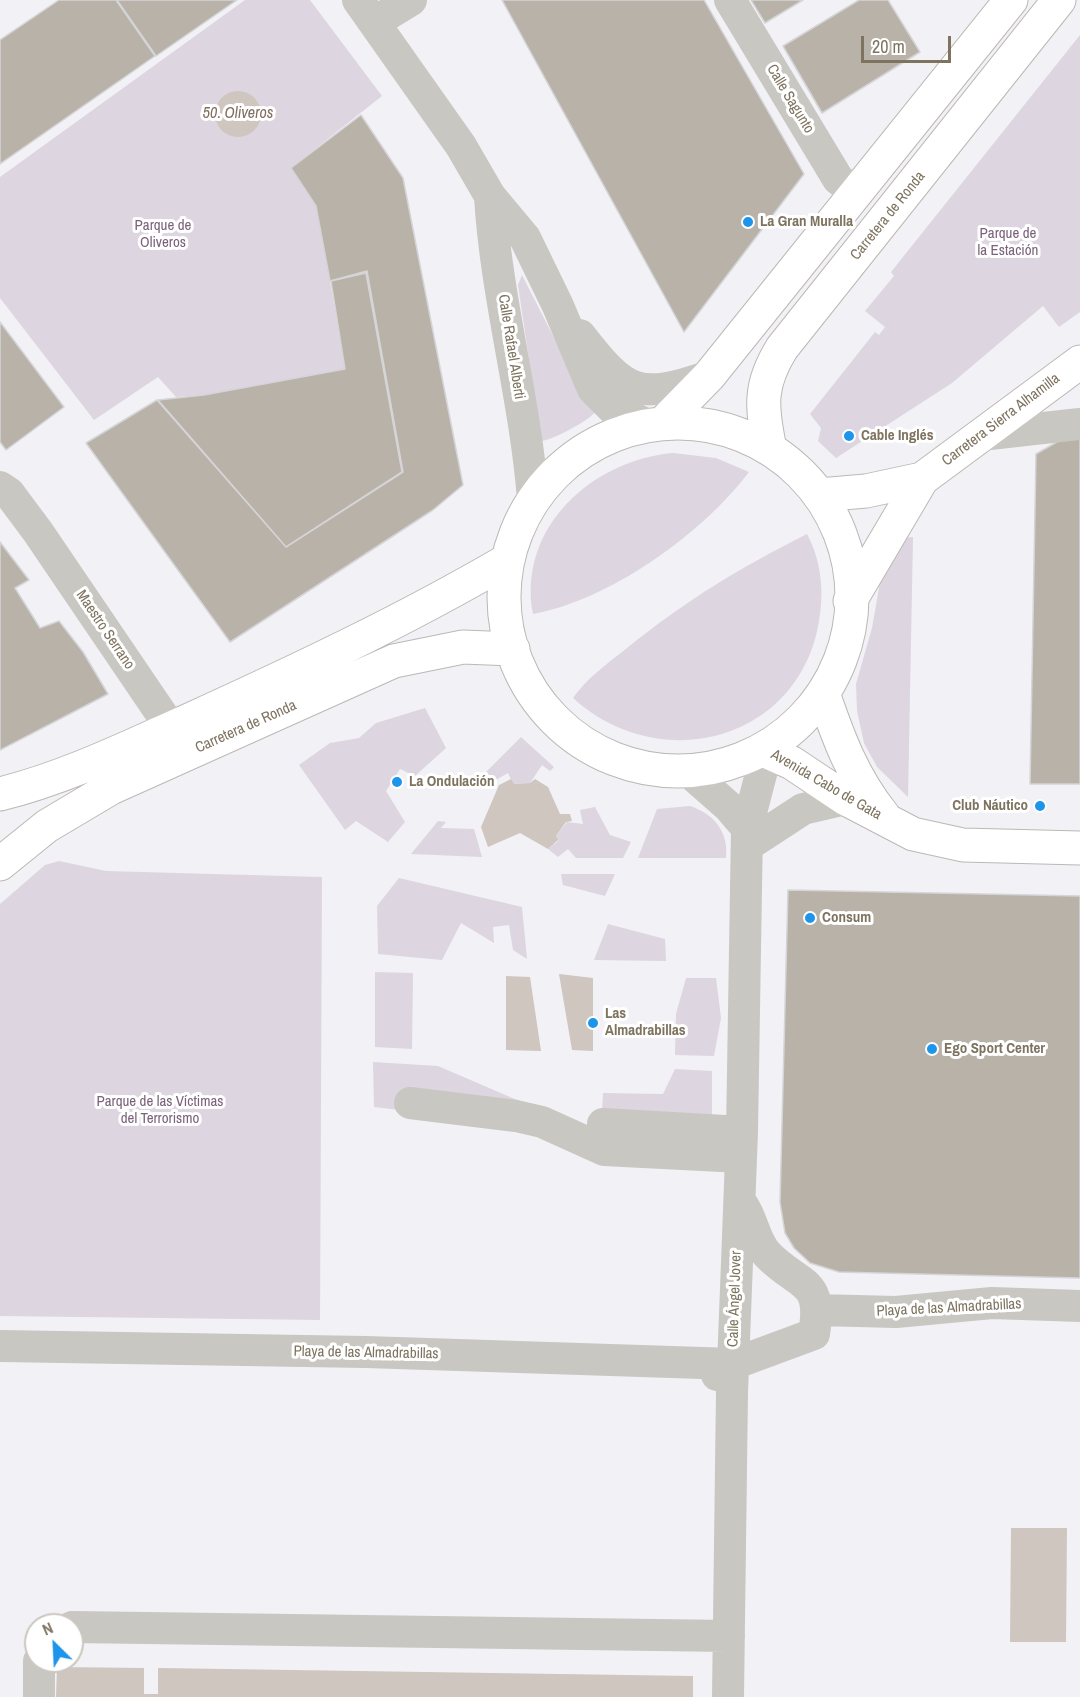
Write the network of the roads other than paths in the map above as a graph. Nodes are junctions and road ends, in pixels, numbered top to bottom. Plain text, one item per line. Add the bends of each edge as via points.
1 (411, 0) edge
2 (730, 0) edge
3 (1011, 0) edge
4 (1059, 0) edge
5 (366, 11) edge
6 (855, 193) junction
7 (490, 196) junction
8 (558, 306) junction
9 (1080, 362) edge
10 (709, 376) junction
11 (655, 423) junction
12 (1080, 424) edge
13 (981, 435) junction
14 (770, 448) junction
15 (922, 479) junction
16 (0, 487) edge
17 (819, 495) junction
18 (533, 500) junction
19 (506, 561) junction
20 (850, 601) junction
21 (513, 649) junction
22 (823, 693) junction
23 (171, 728) junction
24 (766, 749) junction
25 (688, 771) junction
26 (0, 794) edge
27 (846, 799) junction
28 (888, 821) junction
29 (748, 837) junction
30 (1080, 848) edge
31 (0, 864) edge
32 (410, 1103) dead end
33 (603, 1124) dead end
34 (741, 1144) junction
35 (738, 1198) junction
36 (1080, 1306) edge
37 (818, 1310) junction
38 (0, 1346) edge
39 (733, 1364) junction
40 (84, 1627) edge
41 (720, 1636) junction
42 (39, 1673) edge
43 (39, 1697) edge
44 (728, 1697) edge

1 - 5 street
2 - 6 street, Calle Sagunto via 838,179
3 - 6 main road
4 - 14 main road, Carretera de Ronda via 771,365 762,406
5 - 7 street, Calle Rafael Alberti via 461,146
6 - 10 main road
7 - 8 street, Calle Rafael Alberti via 525,238
7 - 18 street, Calle Rafael Alberti via 493,245
8 - 10 street, Calle Rafael Alberti via 605,367 631,386 661,391
8 - 11 street, Calle Rafael Alberti via 593,389 612,408
9 - 13 main road, Carretera Sierra Alhamilla
10 - 11 main road
11 - 14 main road via 712,424
11 - 18 main road via 616,434 576,457
12 - 13 street
13 - 15 main road, Carretera Sierra Alhamilla
14 - 17 main road
15 - 17 main road, Carretera Sierra Alhamilla via 866,491
15 - 20 main road, Carretera Sierra Alhamilla
16 - 23 street, Maestro Serrano via 9,493 38,532
17 - 20 main road via 845,550
18 - 19 main road via 516,530
19 - 21 main road via 503,594
19 - 23 main road, Carretera de Ronda via 387,626
20 - 22 main road via 843,650
21 - 25 main road via 528,682 547,709 578,740 619,764
21 - 31 main road, Carretera de Ronda via 463,647 394,661 111,788 47,826
22 - 24 main road via 797,726
22 - 28 main road, Avenida Cabo de Gata via 847,759 867,795
23 - 26 main road, Carretera de Ronda via 93,762
24 - 25 main road via 720,766
24 - 27 main road, Avenida Cabo de Gata
24 - 29 street, Calle Ángel Jover
25 - 29 street via 729,807
27 - 28 main road, Avenida Cabo de Gata
27 - 29 street via 803,808
28 - 30 main road, Avenida Cabo de Gata via 913,834 963,845
29 - 34 street, Calle Ángel Jover
32 - 34 street via 534,1120 604,1150
33 - 34 street
34 - 35 street, Calle Ángel Jover
35 - 37 street, Calle Ángel Jover via 752,1218 756,1237 766,1253 814,1293
35 - 39 street, Calle Ángel Jover
36 - 37 street, Playa de las Almadrabillas via 992,1304 896,1312
37 - 39 street, Calle Ángel Jover via 814,1334
38 - 39 street, Playa de las Almadrabillas
39 - 41 street
40 - 41 street
41 - 44 street
42 - 43 street

